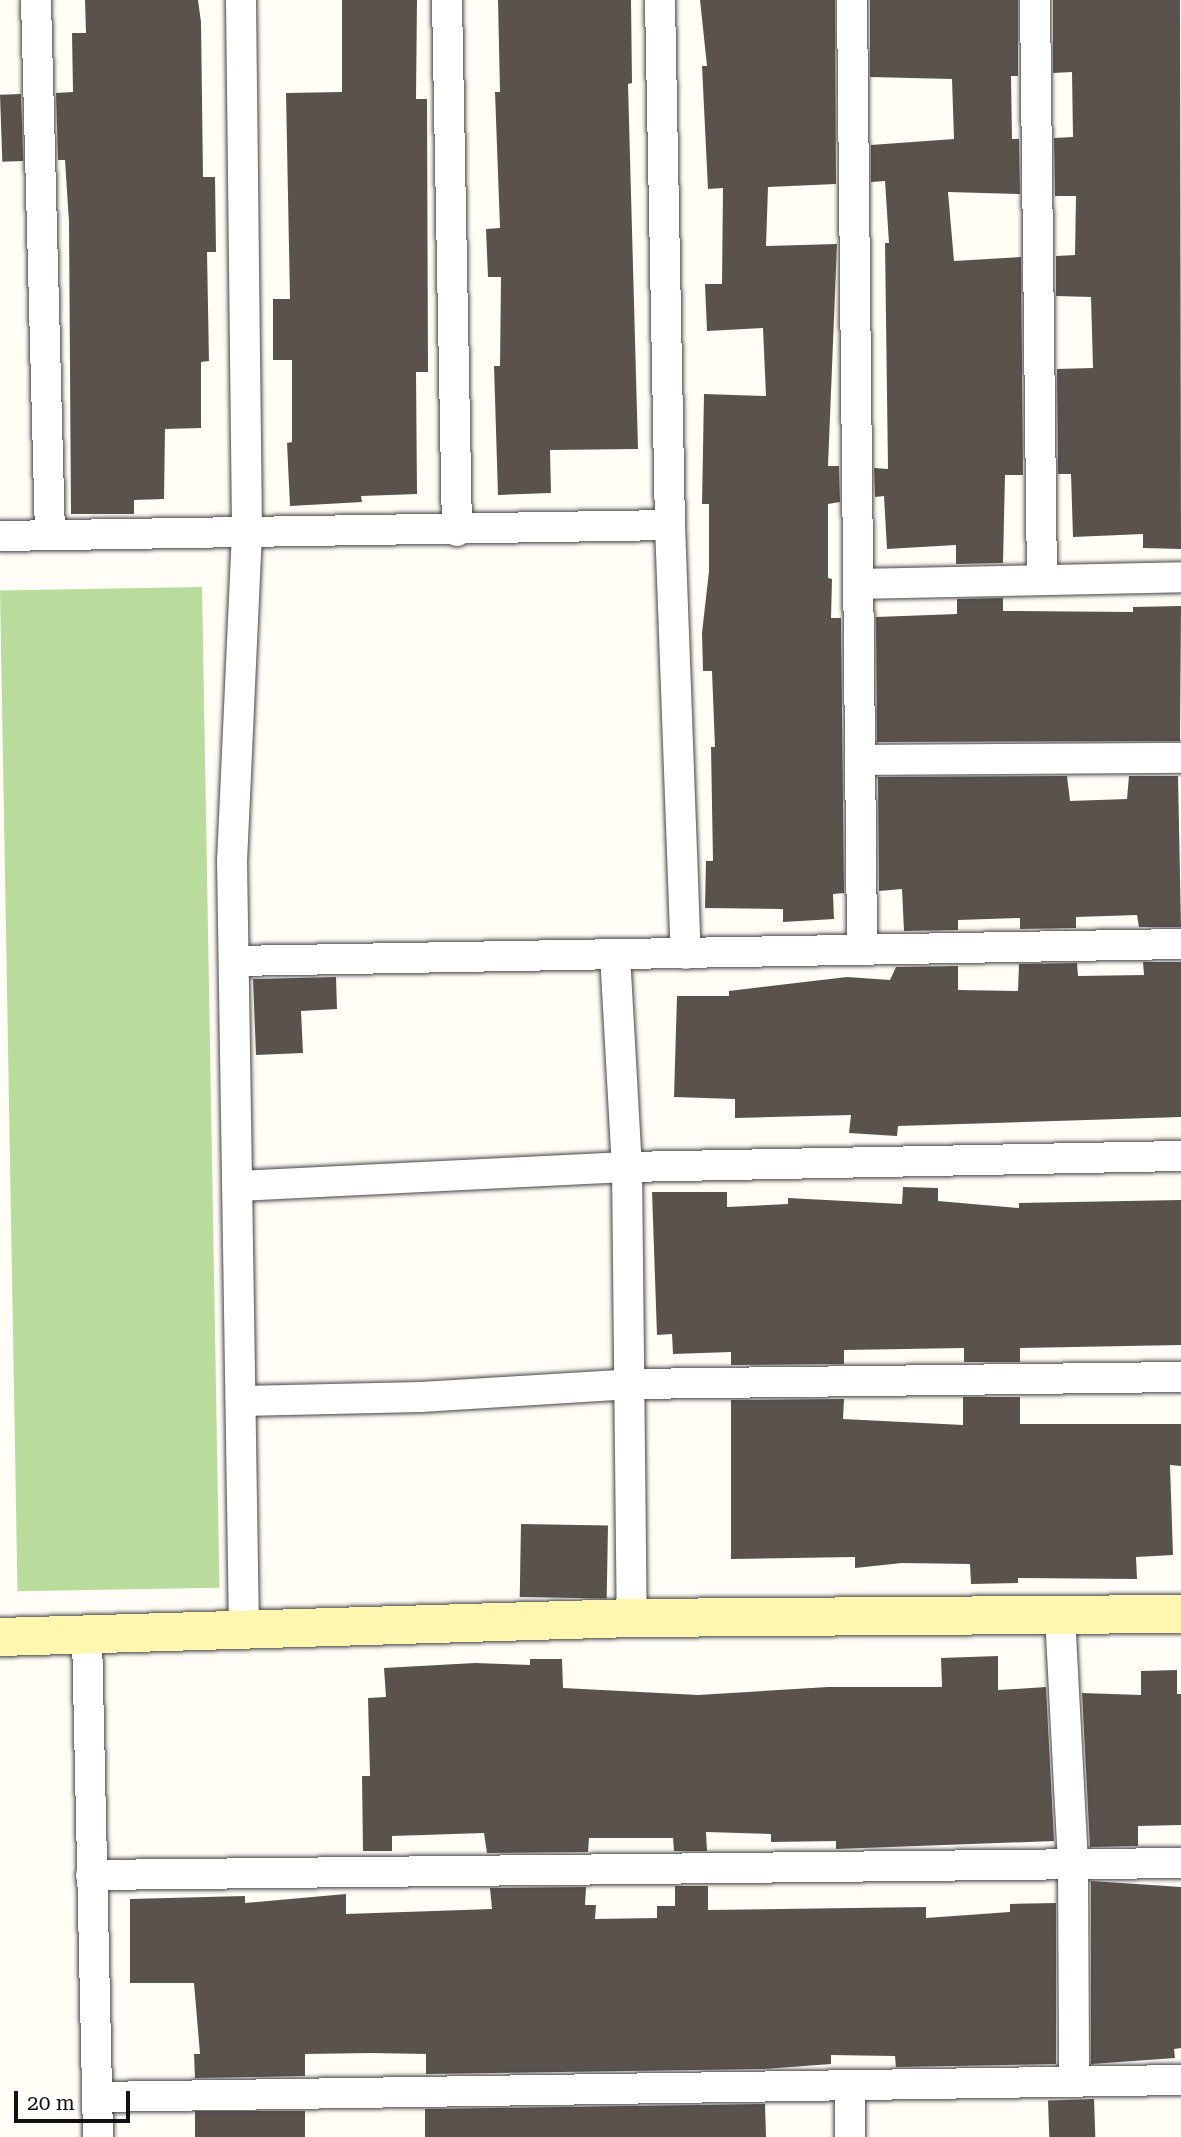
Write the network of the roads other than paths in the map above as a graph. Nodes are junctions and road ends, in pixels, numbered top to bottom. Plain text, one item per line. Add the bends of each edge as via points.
1 (36, 0) edge
2 (242, 0) edge
3 (447, 0) edge
4 (660, 0) edge
5 (852, 0) edge
6 (1035, 0) edge
7 (670, 525) junction
8 (457, 531) junction
9 (247, 532) junction
10 (50, 535) junction
11 (0, 536) edge
12 (1181, 577) edge
13 (1042, 580) junction
14 (859, 584) junction
15 (1181, 758) edge
16 (862, 760) junction
17 (1181, 944) edge
18 (862, 947) junction
19 (615, 954) junction
20 (686, 954) junction
21 (233, 961) junction
22 (1181, 1156) edge
23 (627, 1167) junction
24 (238, 1186) junction
25 (1181, 1377) edge
26 (632, 1384) junction
27 (242, 1401) junction
28 (1181, 1614) edge
29 (1060, 1615) junction
30 (632, 1619) junction
31 (244, 1629) junction
32 (87, 1636) junction
33 (0, 1637) edge
34 (1181, 1863) edge
35 (1073, 1865) junction
36 (90, 1875) junction
37 (1181, 2080) edge
38 (1074, 2081) junction
39 (850, 2086) junction
40 (97, 2097) junction
41 (98, 2137) edge
42 (850, 2137) edge

1 - 10 street
2 - 9 street
3 - 8 street
4 - 7 street
5 - 14 street
6 - 13 street
7 - 8 street
7 - 20 street
8 - 9 street
9 - 10 street
9 - 21 street via 232,859
10 - 11 street
12 - 13 street
13 - 14 street
14 - 16 street
15 - 16 street
16 - 18 street
17 - 18 street
18 - 20 street
19 - 20 street
19 - 21 street
19 - 23 street
21 - 24 street
22 - 23 street
23 - 24 street
23 - 26 street
24 - 27 street
25 - 26 street
26 - 27 street via 421,1397
26 - 30 street
27 - 31 street
28 - 29 street
29 - 30 street
29 - 35 street
30 - 31 street
31 - 32 street
32 - 33 street
32 - 36 street
34 - 35 street
35 - 36 street
35 - 38 street
36 - 40 street
37 - 38 street
38 - 39 street
39 - 40 street
39 - 42 street
40 - 41 street

